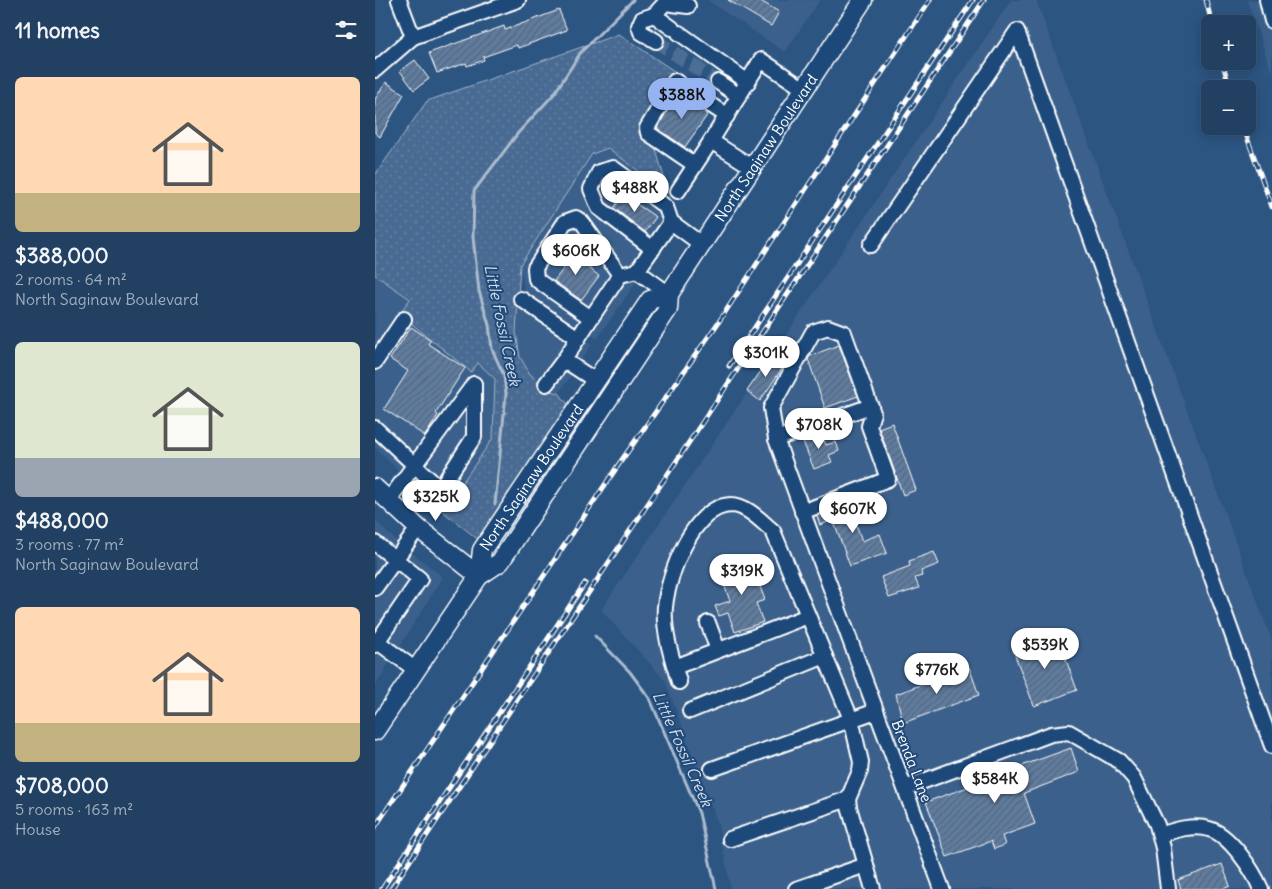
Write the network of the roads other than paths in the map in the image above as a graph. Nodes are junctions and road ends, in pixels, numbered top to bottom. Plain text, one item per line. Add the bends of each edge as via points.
1 (399, 0) edge
2 (518, 0) edge
3 (1267, 0) edge
4 (861, 1) edge
5 (688, 6) dead end
6 (654, 15) junction
7 (1272, 21) edge
8 (413, 37) junction
9 (656, 41) tunnel mouth
10 (375, 70) edge
11 (718, 82) tunnel mouth
12 (748, 82) junction
13 (804, 89) junction
14 (739, 96) junction
15 (727, 116) junction
16 (711, 141) junction
17 (695, 165) junction
18 (752, 167) junction
19 (678, 191) dead end
20 (671, 222) junction
21 (701, 244) junction
22 (871, 245) dead end
23 (653, 249) junction
24 (637, 271) junction
25 (620, 275) junction
26 (669, 294) junction
27 (521, 299) dead end
28 (591, 318) junction
29 (404, 319) dead end
30 (578, 338) junction
31 (563, 360) junction
32 (375, 362) edge
33 (596, 381) junction
34 (547, 384) dead end
35 (871, 406) junction
36 (375, 428) edge
37 (776, 439) junction
38 (415, 466) junction
39 (375, 488) edge
40 (389, 502) junction
41 (802, 512) junction
42 (418, 528) junction
43 (375, 543) edge
44 (396, 559) junction
45 (479, 576) junction
46 (375, 588) edge
47 (808, 616) junction
48 (708, 623) dead end
49 (376, 643) edge
50 (718, 650) junction
51 (825, 656) junction
52 (675, 667) junction
53 (417, 670) junction
54 (679, 682) dead end
55 (690, 711) dead end
56 (876, 711) junction
57 (851, 719) junction
58 (375, 732) edge
59 (1272, 746) edge
60 (711, 769) dead end
61 (905, 788) junction
62 (848, 799) junction
63 (1160, 835) junction
64 (730, 840) dead end
65 (866, 865) junction
66 (796, 889) edge
67 (873, 889) edge
68 (942, 889) edge
69 (1168, 889) edge
70 (1261, 889) edge

1 - 8 street
2 - 8 street
3 - 7 street
4 - 13 main road, North Saginaw Boulevard
5 - 6 street via 665,3
6 - 9 street via 642,19 639,26 641,32
6 - 12 street
8 - 10 street
11 - 14 street
12 - 13 street via 761,60
12 - 14 street
13 - 18 main road, North Saginaw Boulevard
14 - 15 street
15 - 16 street
15 - 17 street via 675,81 647,128 648,133
16 - 17 street
16 - 18 street
17 - 19 street
18 - 21 main road, North Saginaw Boulevard
20 - 21 street
20 - 23 street
20 - 23 street via 666,206 613,168 599,172 591,189 599,208
21 - 26 main road, North Saginaw Boulevard
22 - 59 street via 1017,31
23 - 24 street
24 - 25 street
24 - 26 street
25 - 28 street
25 - 28 street via 582,222 576,218 565,222 535,268 535,273 541,284
26 - 33 main road, North Saginaw Boulevard via 650,300
26 - 45 main road, North Saginaw Boulevard via 668,309 500,562
27 - 30 street
28 - 30 street
29 - 32 street
30 - 31 street
31 - 33 street
31 - 34 street
33 - 45 main road, North Saginaw Boulevard via 483,550
35 - 37 street
35 - 37 street, Brenda Lane via 845,334 828,327 813,332 771,408
35 - 41 street via 873,413 869,426 888,478
36 - 38 street
37 - 41 street, Brenda Lane
38 - 38 street via 458,406 474,384 474,437 440,489
38 - 40 street
39 - 40 main road
40 - 42 main road
41 - 56 street, Brenda Lane
42 - 44 street
42 - 45 main road
43 - 44 street
44 - 46 street
44 - 49 street via 419,579
45 - 53 main road, North Saginaw Boulevard
47 - 50 street
47 - 51 street
47 - 52 street via 773,531 750,512 732,505 708,512 680,551 665,607 667,636
48 - 50 street
49 - 53 street
50 - 52 street
51 - 55 street
51 - 57 street
52 - 54 street
53 - 58 main road, North Saginaw Boulevard
56 - 57 street
56 - 61 street, Brenda Lane
57 - 60 street
57 - 62 street via 861,762
61 - 63 street via 1051,734 1069,732 1119,761 1134,778
61 - 68 street, Brenda Lane
62 - 64 street
62 - 65 street
63 - 69 street
63 - 70 street via 1188,828 1209,828 1219,833 1243,859
65 - 66 street
65 - 67 street

